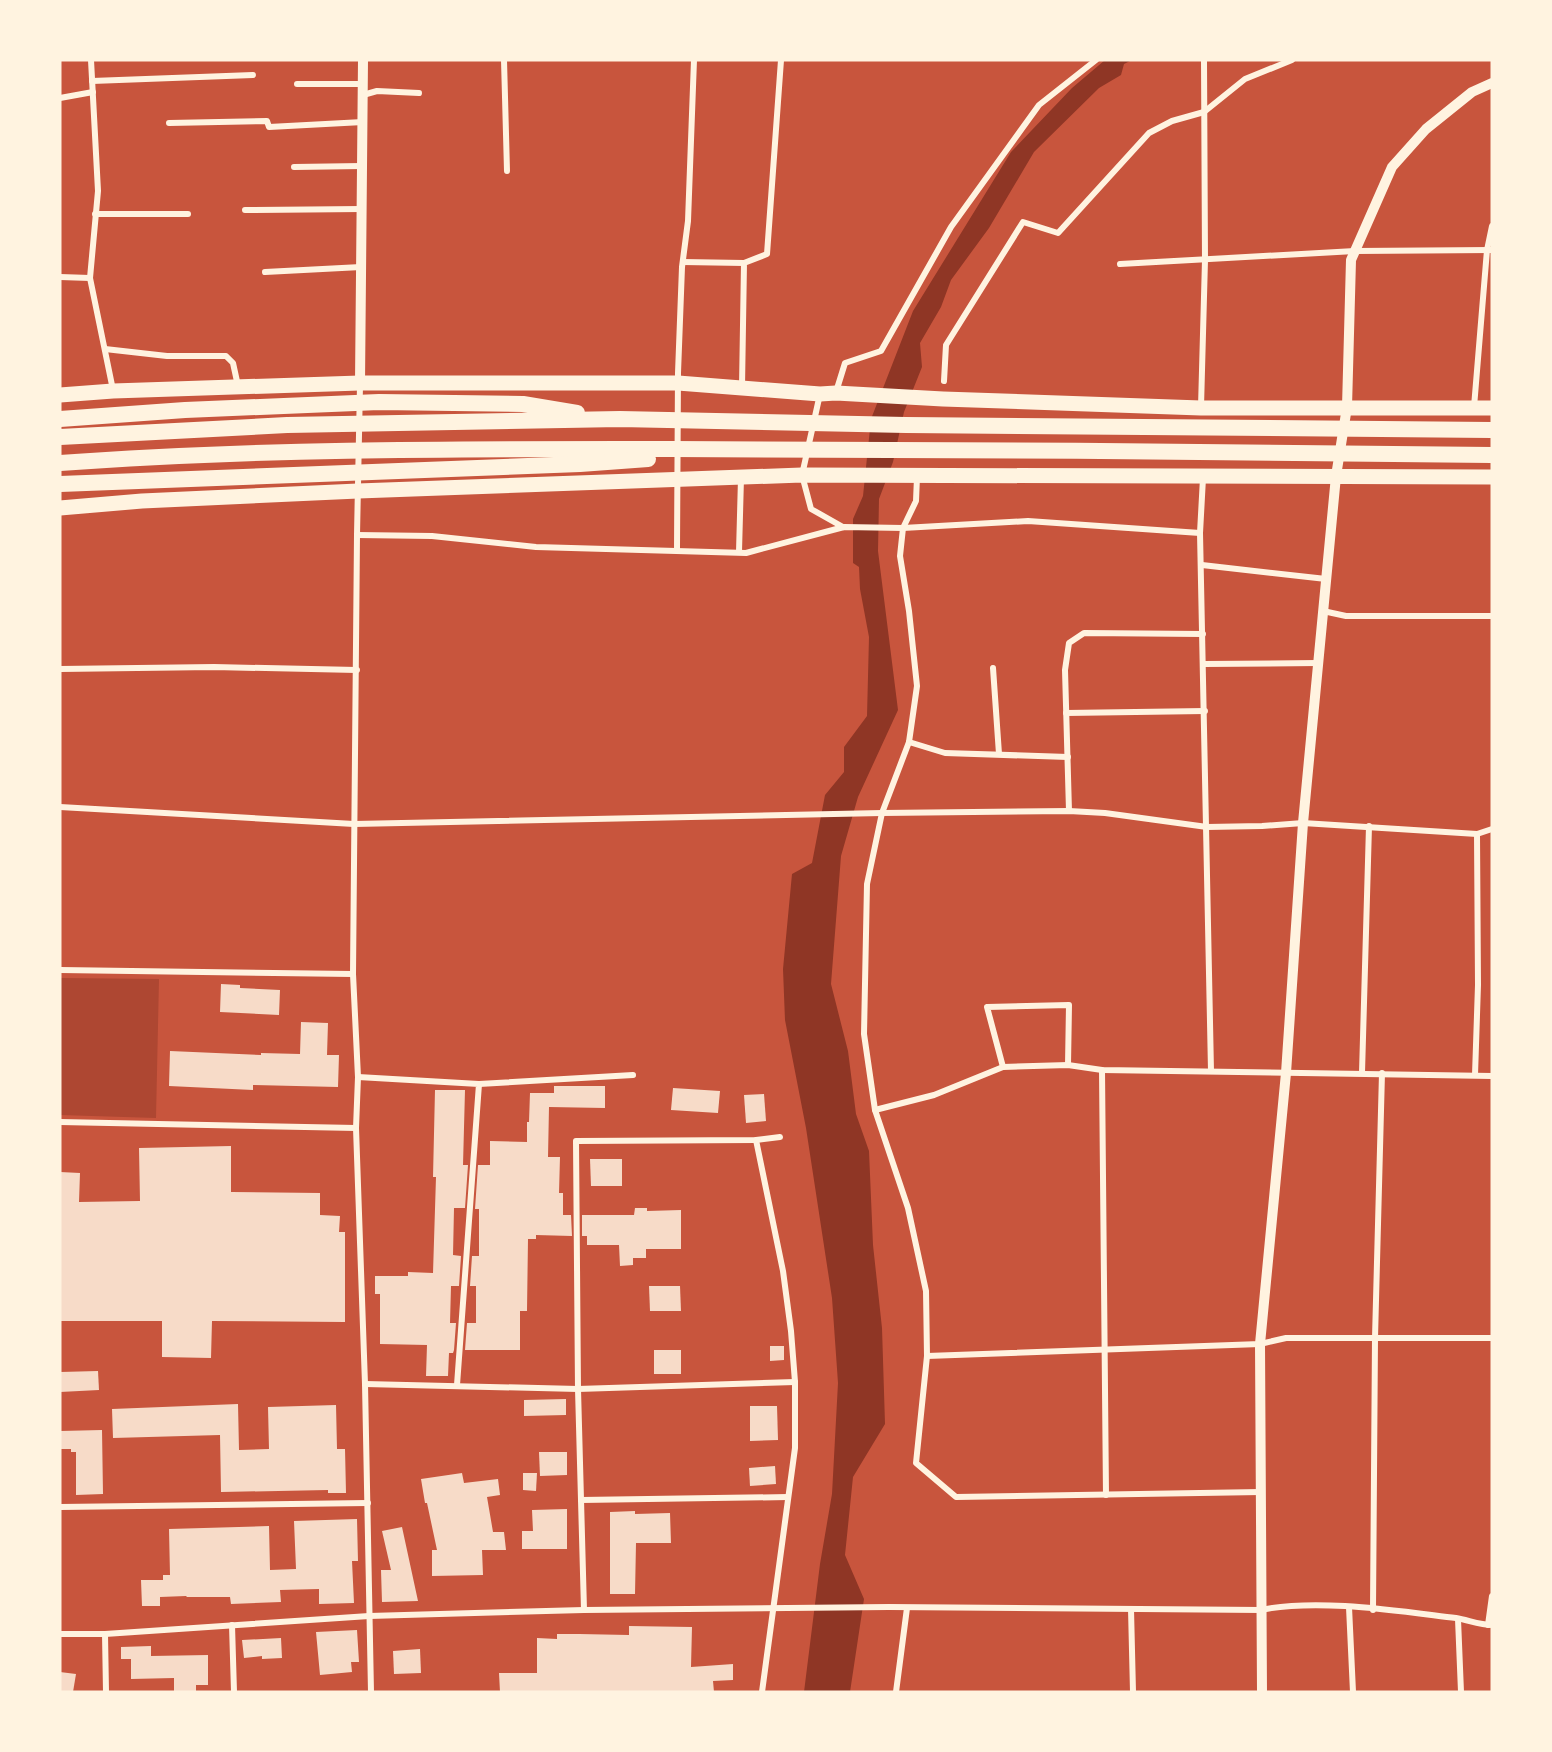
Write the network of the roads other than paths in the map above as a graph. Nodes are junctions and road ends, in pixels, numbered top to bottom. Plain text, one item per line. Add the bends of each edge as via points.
1 (91, 60) edge
2 (363, 60) edge
3 (504, 60) edge
4 (694, 60) edge
5 (781, 60) edge
6 (1096, 60) edge
7 (1204, 60) edge
8 (1292, 60) edge
9 (253, 75) dead end
10 (92, 81) junction
11 (1492, 82) edge
12 (297, 84) dead end
13 (363, 89) junction
14 (93, 92) junction
15 (419, 93) dead end
16 (60, 98) edge
17 (1204, 112) junction
18 (363, 122) junction
19 (169, 123) dead end
20 (362, 166) junction
21 (294, 167) dead end
22 (507, 171) dead end
23 (362, 209) junction
24 (245, 210) dead end
25 (95, 214) junction
26 (188, 214) dead end
27 (1492, 226) edge
28 (1489, 250) edge
29 (1355, 251) junction
30 (1204, 260) junction
31 (683, 262) junction
32 (744, 263) junction
33 (1120, 264) dead end
34 (361, 267) junction
35 (265, 272) dead end
36 (60, 277) edge
37 (90, 278) junction
38 (105, 349) junction
39 (944, 381) dead end
40 (360, 383) junction
41 (678, 383) junction
42 (238, 387) junction
43 (742, 387) junction
44 (113, 391) junction
45 (836, 393) junction
46 (820, 394) junction
47 (60, 395) edge
48 (1347, 407) junction
49 (1201, 408) junction
50 (1474, 408) junction
51 (1492, 408) edge
52 (60, 419) edge
53 (620, 419) junction
54 (1492, 430) edge
55 (60, 437) edge
56 (792, 449) junction
57 (1492, 454) edge
58 (60, 463) edge
59 (917, 474) junction
60 (802, 475) junction
61 (1203, 476) junction
62 (1336, 476) junction
63 (741, 477) junction
64 (1492, 477) edge
65 (676, 479) junction
66 (60, 484) edge
67 (358, 491) junction
68 (60, 508) edge
69 (844, 527) junction
70 (903, 528) junction
71 (1200, 533) junction
72 (357, 535) junction
73 (676, 550) junction
74 (739, 552) junction
75 (1202, 565) junction
76 (1326, 579) junction
77 (1323, 611) junction
78 (1492, 616) edge
79 (1203, 634) junction
80 (1318, 663) junction
81 (1204, 664) junction
82 (993, 668) dead end
83 (60, 669) edge
84 (357, 670) junction
85 (1204, 711) junction
86 (1066, 713) junction
87 (909, 742) junction
88 (999, 754) junction
89 (1068, 757) junction
90 (60, 807) edge
91 (1069, 811) junction
92 (882, 813) junction
93 (1303, 823) junction
94 (354, 824) junction
95 (1368, 826) junction
96 (1207, 827) junction
97 (1492, 829) edge
98 (1477, 834) junction
99 (60, 970) edge
100 (353, 974) junction
101 (1068, 1065) junction
102 (1003, 1067) junction
103 (1102, 1070) junction
104 (1210, 1071) junction
105 (1286, 1073) junction
106 (1362, 1073) junction
107 (1383, 1073) junction
108 (633, 1075) dead end
109 (1475, 1075) junction
110 (1492, 1076) edge
111 (358, 1077) junction
112 (479, 1084) junction
113 (875, 1110) junction
114 (60, 1122) edge
115 (356, 1128) junction
116 (780, 1137) dead end
117 (756, 1140) junction
118 (1375, 1338) junction
119 (1492, 1338) edge
120 (1260, 1344) junction
121 (1106, 1350) junction
122 (927, 1356) junction
123 (795, 1382) junction
124 (365, 1384) junction
125 (457, 1385) junction
126 (578, 1389) junction
127 (1261, 1492) junction
128 (1106, 1495) junction
129 (788, 1497) junction
130 (581, 1500) junction
131 (368, 1503) junction
132 (60, 1508) edge
133 (1492, 1596) edge
134 (774, 1607) junction
135 (1349, 1607) junction
136 (907, 1608) junction
137 (1131, 1609) junction
138 (584, 1610) junction
139 (1261, 1610) junction
140 (1373, 1610) junction
141 (369, 1616) junction
142 (1458, 1619) junction
143 (232, 1625) junction
144 (1490, 1625) edge
145 (60, 1634) edge
146 (105, 1634) junction
147 (106, 1692) edge
148 (234, 1692) edge
149 (371, 1692) edge
150 (762, 1692) edge
151 (896, 1692) edge
152 (1133, 1692) edge
153 (1262, 1692) edge
154 (1353, 1692) edge
155 (1461, 1692) edge

1 - 10 street
2 - 13 street
3 - 22 street
4 - 31 street
5 - 32 street via 767,254
6 - 45 street via 1039,105 951,227 881,351 845,363
7 - 17 street
8 - 17 street via 1245,79
9 - 10 street
10 - 14 street
11 - 29 street via 1472,92 1426,129 1392,167
12 - 13 street
13 - 15 street
13 - 18 street
14 - 16 street
14 - 25 street via 98,191
17 - 30 street
17 - 39 street via 1172,121 1149,133 1058,233 1023,222 946,345
18 - 19 street via 269,127 267,121
18 - 20 street
20 - 21 street
20 - 23 street
23 - 24 street
23 - 34 street
25 - 26 street
25 - 37 street
27 - 28 street
28 - 29 street
28 - 50 street
29 - 30 street
29 - 48 street via 1351,260
30 - 33 street
30 - 49 street
31 - 32 street
31 - 41 street
32 - 43 street
34 - 35 street
34 - 40 street
36 - 37 street
37 - 38 street
38 - 42 street via 167,356 225,356 233,363
38 - 44 street
40 - 41 highway
40 - 42 highway
40 - 67 street
41 - 43 highway
41 - 65 street
42 - 44 highway
43 - 46 highway
44 - 47 highway
45 - 46 highway
45 - 49 highway
46 - 60 street
48 - 49 highway
48 - 50 highway
48 - 62 street
50 - 51 highway
52 - 53 highway via 379,402 523,404
53 - 54 highway via 906,426
53 - 55 highway via 287,425
56 - 57 highway
56 - 58 highway via 384,449 185,454
56 - 66 highway via 580,464
59 - 60 highway
59 - 61 highway
59 - 70 street via 916,501
60 - 63 highway
60 - 69 street via 811,509
61 - 62 highway
61 - 71 street
62 - 64 highway
62 - 76 street
63 - 65 highway
63 - 74 street
65 - 67 highway
65 - 73 street
67 - 68 highway
67 - 72 street
69 - 70 street
69 - 74 street
70 - 71 street via 1028,521
70 - 87 street via 900,556 917,686
71 - 75 street
72 - 73 street via 432,536 536,547
72 - 84 street
73 - 74 street
75 - 76 street
75 - 79 street
76 - 77 street
77 - 78 street via 1346,616
77 - 80 street
79 - 81 street
79 - 86 street via 1084,633 1069,643
80 - 81 street
80 - 93 street
81 - 85 street
82 - 88 street
83 - 84 street
84 - 94 street
85 - 86 street
85 - 96 street
86 - 89 street
87 - 88 street via 945,753
87 - 92 street
88 - 89 street
89 - 91 street
90 - 94 street
91 - 92 street
91 - 96 street
92 - 94 street
92 - 113 street via 867,884 864,1034
93 - 95 street
93 - 96 street
93 - 105 street
94 - 100 street
95 - 98 street
95 - 106 street
96 - 104 street
97 - 98 street
98 - 109 street
99 - 100 street
100 - 111 street
101 - 102 street
101 - 102 street via 1069,1005 987,1007
101 - 103 street
102 - 113 street via 934,1095
103 - 104 street
103 - 121 street
104 - 105 street
105 - 106 street
105 - 120 street
106 - 107 street
107 - 109 street
107 - 118 street
108 - 112 street
109 - 110 street
111 - 112 street
111 - 115 street
112 - 125 street
113 - 122 street via 908,1208 926,1291
114 - 115 street
115 - 124 street
116 - 117 street
117 - 123 street via 783,1272
117 - 126 street via 576,1141
118 - 119 street
118 - 120 street via 1286,1338
118 - 140 street
120 - 121 street
120 - 127 street
121 - 122 street
121 - 128 street
122 - 128 street via 916,1463 956,1497
123 - 126 street
123 - 129 street via 795,1448
124 - 125 street
124 - 131 street
125 - 126 street
126 - 130 street
127 - 128 street
127 - 139 street
129 - 130 street
129 - 134 street
130 - 138 street
131 - 132 street
131 - 141 street
133 - 144 street
134 - 136 street
134 - 138 street
134 - 150 street
135 - 139 street via 1282,1605
135 - 140 street
135 - 154 street
136 - 137 street
136 - 151 street
137 - 139 street
137 - 152 street
138 - 141 street
139 - 153 street
140 - 142 street
141 - 143 street
141 - 149 street
142 - 144 street
142 - 155 street
143 - 146 street
143 - 148 street
145 - 146 street
146 - 147 street

